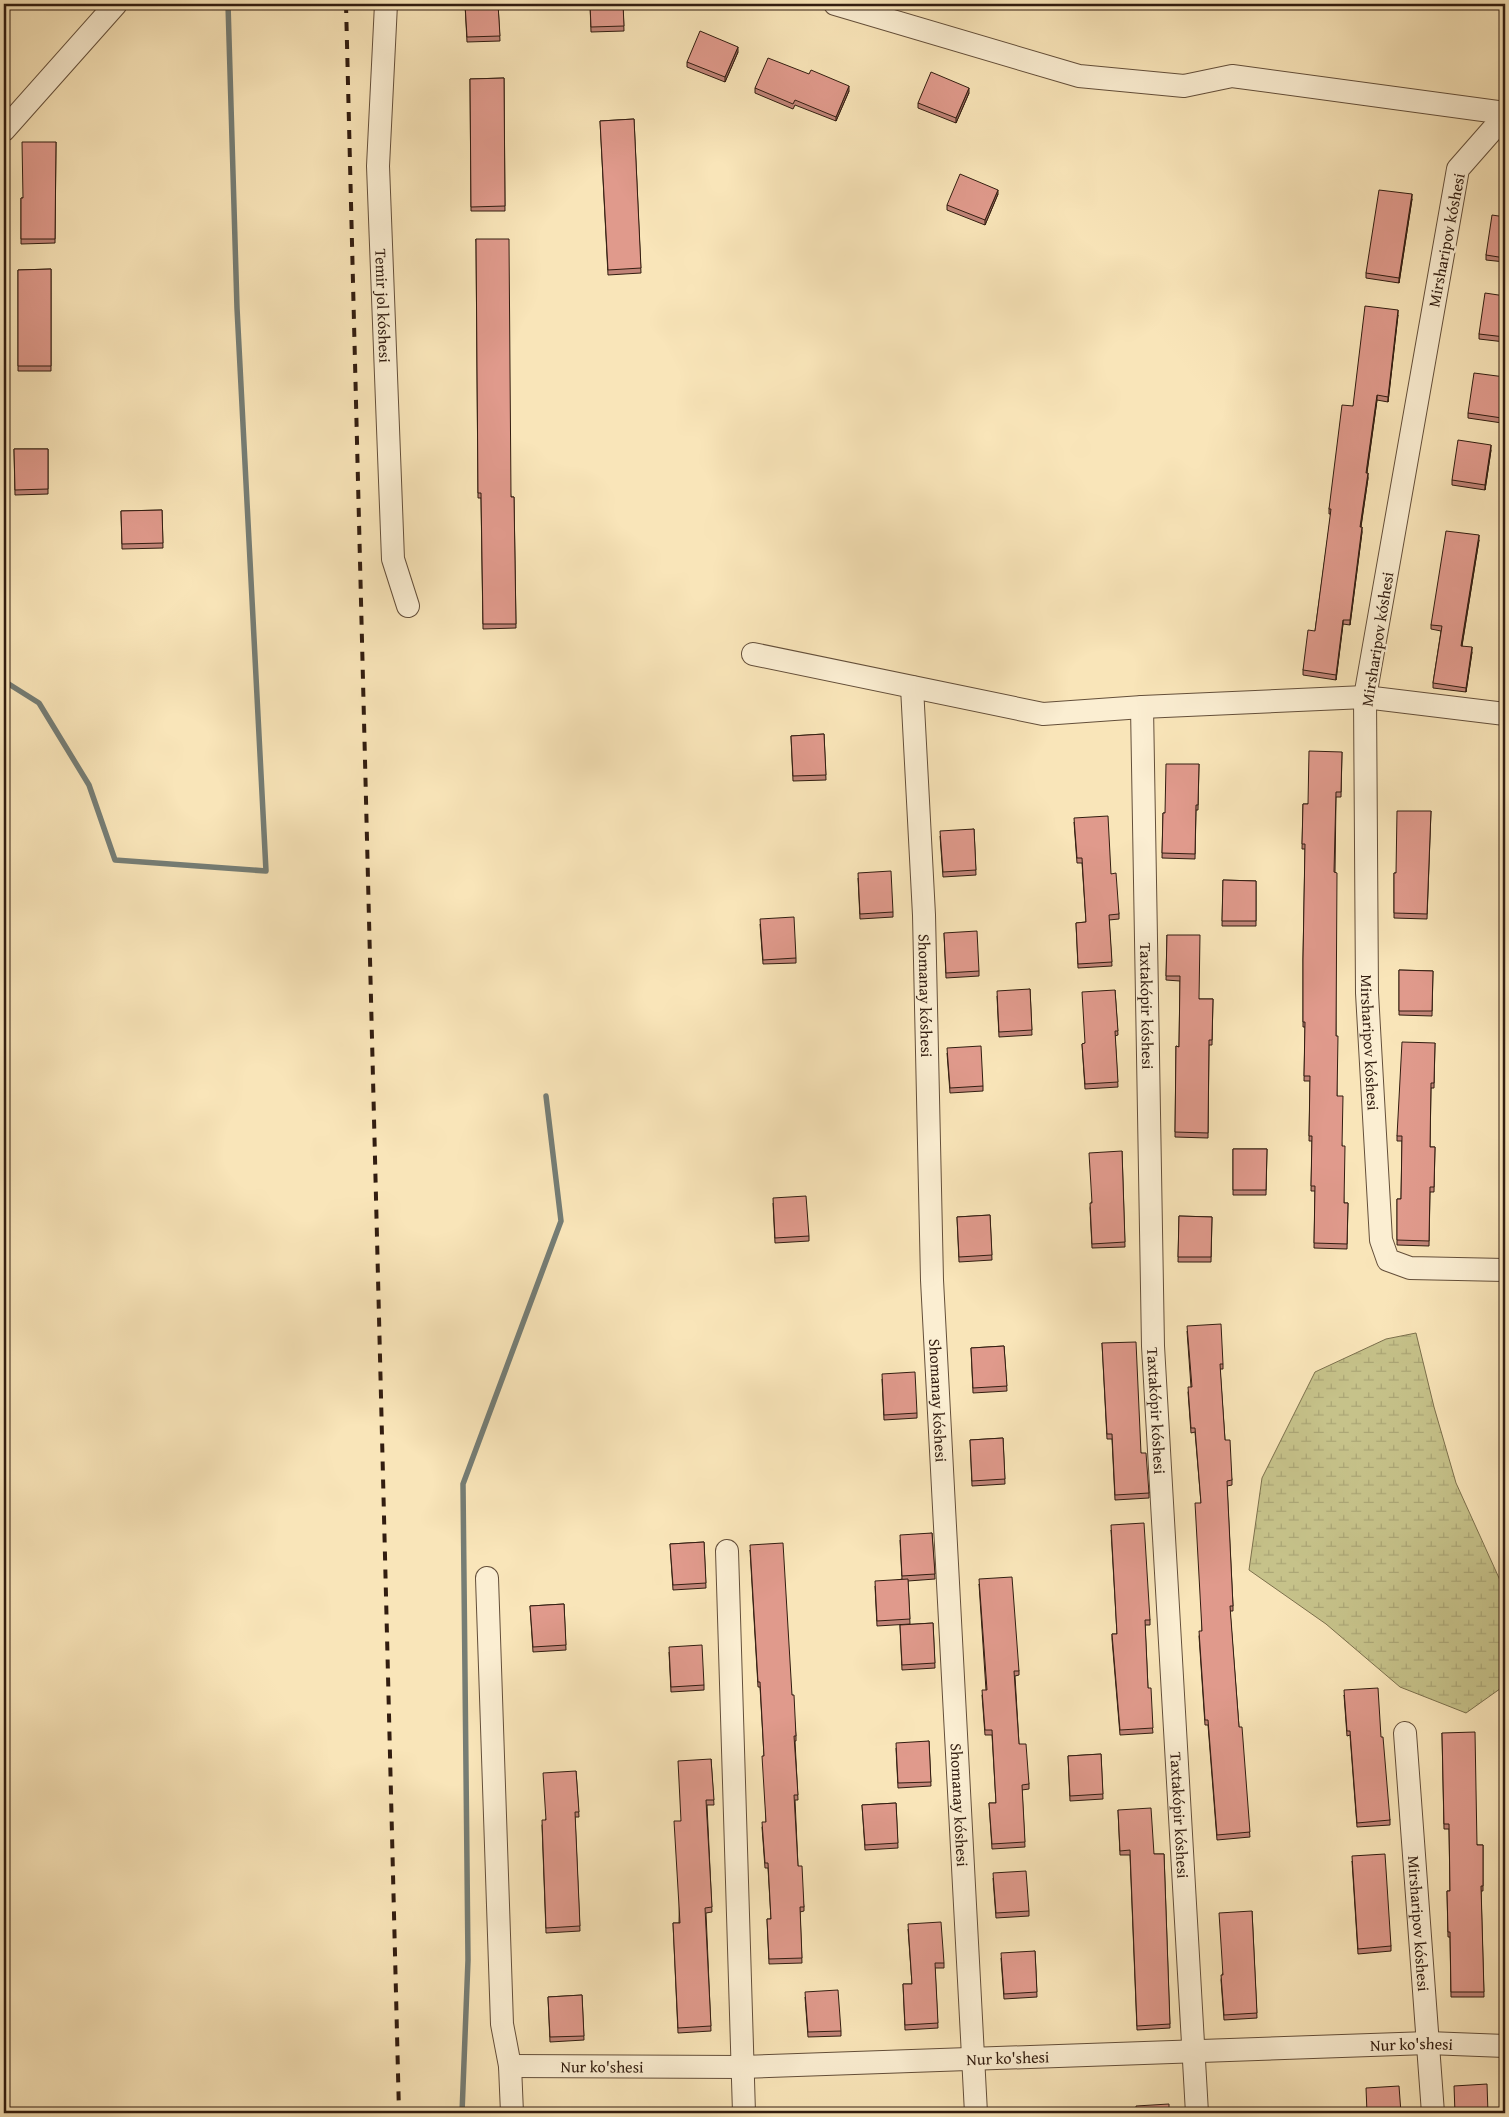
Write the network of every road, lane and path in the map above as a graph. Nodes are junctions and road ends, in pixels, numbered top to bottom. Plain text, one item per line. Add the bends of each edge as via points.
1 (116, 4) edge
2 (386, 4) edge
3 (835, 4) edge
4 (1505, 113) edge
5 (1505, 124) edge
6 (4, 130) edge
7 (408, 606) dead end
8 (753, 654) dead end
9 (912, 687) junction
10 (1365, 697) junction
11 (1142, 707) junction
12 (1505, 714) edge
13 (1505, 1270) edge
14 (727, 1551) dead end
15 (487, 1578) dead end
16 (1405, 1733) dead end
17 (1428, 2043) junction
18 (1505, 2046) edge
19 (1194, 2053) junction
20 (974, 2060) junction
21 (510, 2066) junction
22 (742, 2067) junction
23 (512, 2113) edge
24 (744, 2113) edge
25 (976, 2113) edge
26 (1197, 2113) edge
27 (1433, 2113) edge

1 - 6 street
2 - 7 street, Temir jol kóshesi via 378,166 393,559
3 - 4 street via 1079,76 1184,86 1232,76
5 - 10 street, Mirsharipov kóshesi via 1494,128 1458,169
8 - 9 street
9 - 11 street via 1043,714
9 - 20 street, Shomanay kóshesi via 924,915 932,1280
10 - 11 street
10 - 12 street
10 - 13 street, Mirsharipov kóshesi via 1367,993 1381,1240 1388,1260 1410,1268
11 - 19 street, Taxtakópir kóshesi via 1153,1346
14 - 22 street
15 - 21 street via 502,2024
16 - 17 street, Mirsharipov kóshesi
17 - 18 street, Nur ko'shesi
17 - 19 street, Nur ko'shesi
17 - 27 street, Mirsharipov kóshesi
19 - 20 street, Nur ko'shesi
19 - 26 street, Taxtakópir kóshesi
20 - 22 street, Nur ko'shesi
20 - 25 street, Shomanay kóshesi
21 - 22 street, Nur ko'shesi
21 - 23 street
22 - 24 street

